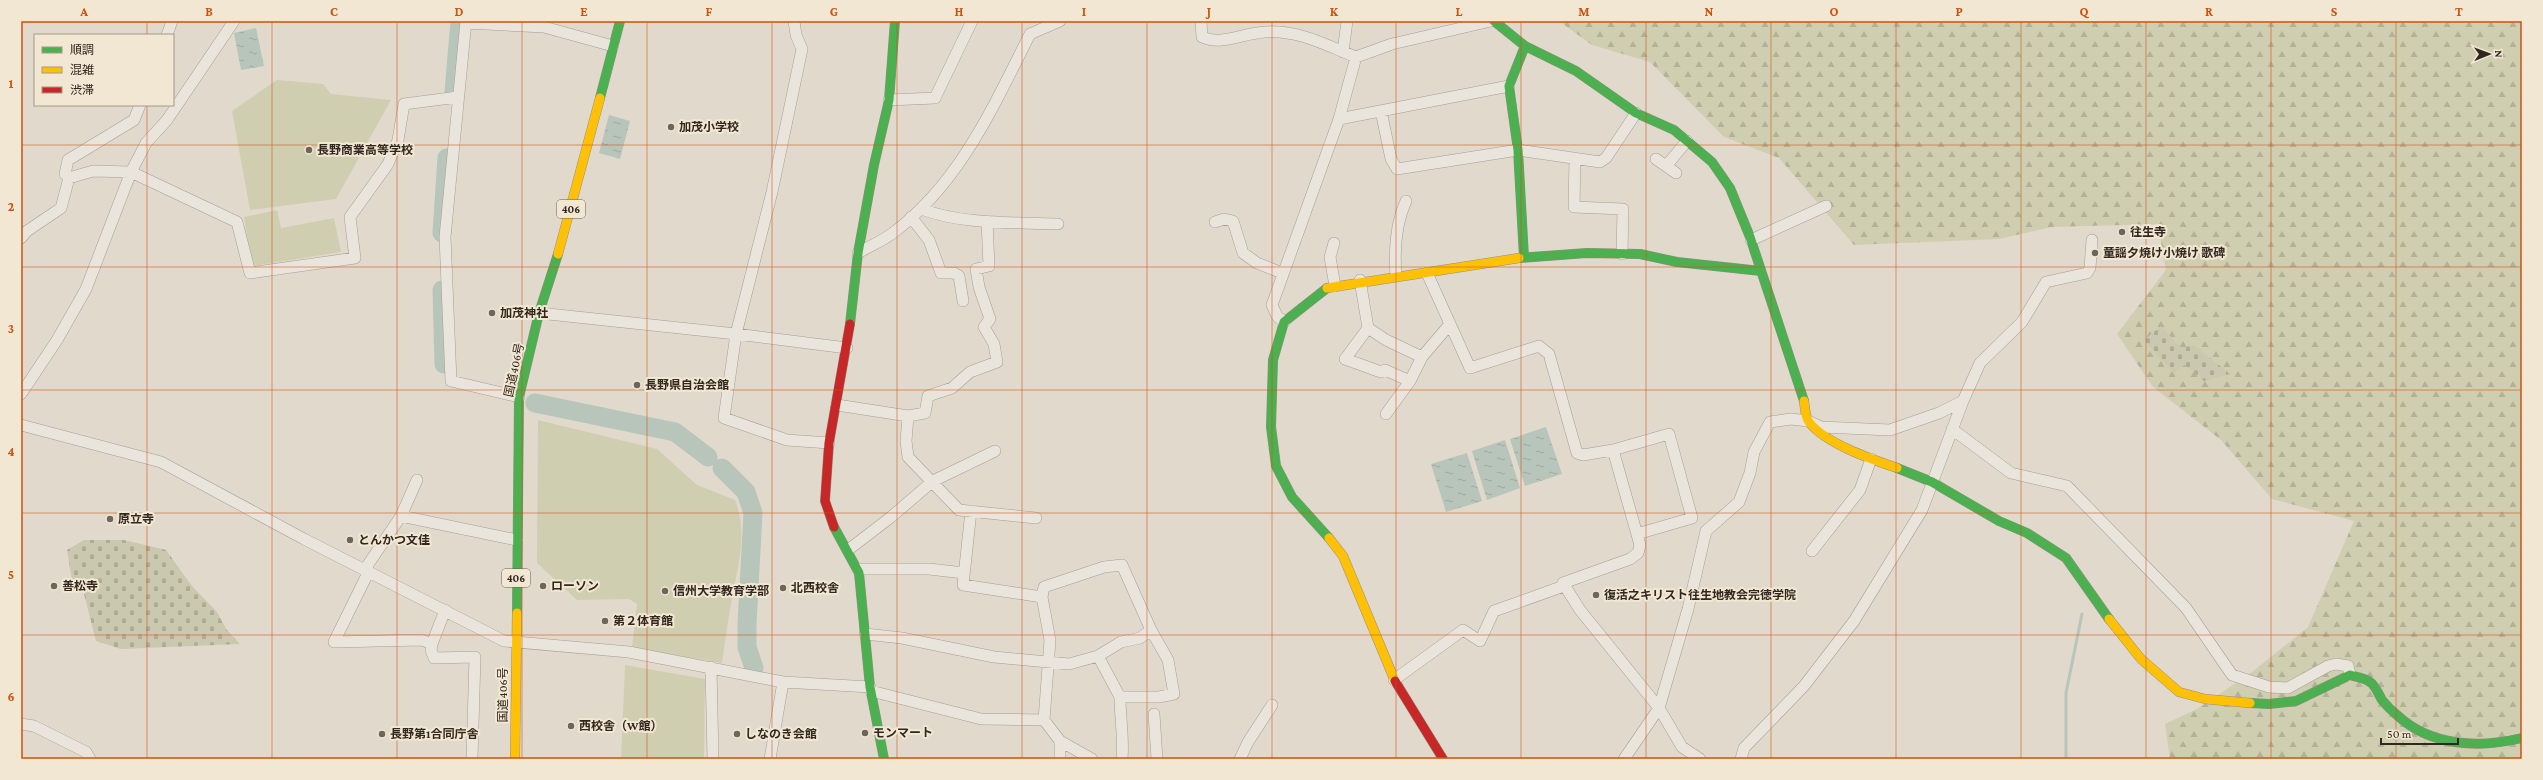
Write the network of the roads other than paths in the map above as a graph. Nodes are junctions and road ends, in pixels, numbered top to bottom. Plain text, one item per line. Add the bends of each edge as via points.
1 (172, 21) edge
2 (234, 21) edge
3 (620, 21) edge
4 (794, 21) edge
5 (895, 21) edge
6 (972, 21) edge
7 (1060, 21) edge
8 (1201, 21) edge
9 (1347, 21) edge
10 (1490, 21) edge
11 (1494, 21) edge
12 (466, 22) edge
13 (168, 34) edge
14 (613, 46) junction
15 (1525, 46) junction
16 (1343, 52) junction
17 (1356, 57) junction
18 (1509, 86) junction
19 (458, 97) junction
20 (889, 100) junction
21 (140, 106) edge
22 (1381, 111) junction
23 (1636, 113) junction
24 (1339, 119) junction
25 (1687, 141) junction
26 (1518, 150) junction
27 (1575, 159) junction
28 (1656, 159) dead end
29 (1666, 166) junction
30 (131, 172) junction
31 (1676, 173) dead end
32 (69, 178) junction
33 (1406, 201) dead end
34 (1826, 206) dead end
35 (921, 209) junction
36 (911, 217) junction
37 (987, 221) junction
38 (1215, 222) dead end
39 (1058, 224) dead end
40 (21, 238) edge
41 (1751, 240) junction
42 (2092, 240) dead end
43 (1334, 243) dead end
44 (858, 253) junction
45 (1622, 254) junction
46 (1524, 257) junction
47 (1761, 271) junction
48 (1282, 273) junction
49 (1427, 273) junction
50 (1396, 276) junction
51 (1360, 280) junction
52 (1335, 286) junction
53 (963, 301) dead end
54 (539, 313) junction
55 (1284, 322) junction
56 (1450, 324) junction
57 (1368, 328) junction
58 (736, 334) junction
59 (848, 348) junction
60 (1422, 357) junction
61 (1410, 381) junction
62 (21, 394) edge
63 (520, 396) junction
64 (1963, 401) junction
65 (837, 405) junction
66 (1386, 414) dead end
67 (908, 416) junction
68 (1808, 421) junction
69 (21, 424) edge
70 (1952, 429) junction
71 (829, 443) junction
72 (1613, 450) junction
73 (995, 451) dead end
74 (1871, 459) junction
75 (417, 480) dead end
76 (932, 481) junction
77 (1932, 482) junction
78 (971, 512) junction
79 (401, 516) junction
80 (1036, 518) dead end
81 (1637, 534) junction
82 (516, 540) junction
83 (848, 550) junction
84 (1812, 552) dead end
85 (858, 569) junction
86 (367, 570) junction
87 (964, 573) junction
88 (1563, 583) junction
89 (1042, 597) junction
90 (445, 610) junction
91 (1151, 630) junction
92 (865, 634) junction
93 (515, 640) junction
94 (432, 644) junction
95 (1098, 656) junction
96 (1049, 664) junction
97 (711, 667) junction
98 (2350, 675) junction
99 (1394, 680) junction
100 (783, 682) junction
101 (871, 689) junction
102 (1120, 697) junction
103 (1272, 705) dead end
104 (1659, 708) junction
105 (1154, 714) dead end
106 (1044, 720) junction
107 (21, 724) edge
108 (2522, 738) edge
109 (1060, 741) junction
110 (90, 759) edge
111 (472, 759) edge
112 (515, 759) edge
113 (713, 759) edge
114 (770, 759) edge
115 (884, 759) edge
116 (1060, 759) edge
117 (1092, 759) edge
118 (1122, 759) edge
119 (1157, 759) edge
120 (1240, 759) edge
121 (1443, 759) edge
122 (1624, 759) edge
123 (1700, 759) edge
124 (1741, 759) edge

1 - 13 street
2 - 30 street via 167,120 146,142
3 - 14 main road, 国道406号 / 406
4 - 58 street via 802,49 770,200
5 - 20 main road
6 - 20 street via 935,98
7 - 35 street via 1030,34 966,155
8 - 16 street via 1202,37 1213,42 1266,32 1302,35
9 - 16 street
10 - 17 street via 1392,44
11 - 15 main road
12 - 14 street via 544,26
12 - 19 street
14 - 54 main road, 国道406号 / 406 via 562,242
15 - 18 main road
15 - 23 main road via 1576,72
16 - 17 street
17 - 24 street
18 - 22 street
18 - 26 main road
19 - 30 street via 404,104 398,140 388,164 350,217 356,258 250,273 237,222
19 - 63 street via 445,237 451,381
20 - 44 main road
21 - 32 street via 134,120 68,160 65,174
22 - 24 street
22 - 26 street via 1391,159 1397,169
23 - 25 main road via 1674,130
23 - 27 street via 1606,158 1600,162
24 - 48 street
25 - 29 street
25 - 41 main road via 1712,162 1730,188
26 - 27 street
26 - 46 main road
27 - 45 street via 1574,207 1623,209
28 - 29 street
29 - 31 street
30 - 32 street via 93,171
30 - 62 street via 86,288 57,340
32 - 40 street via 61,208
33 - 50 street via 1396,236
34 - 41 street
35 - 36 street
35 - 37 street via 940,216
36 - 44 street via 892,234
36 - 53 street via 929,240 941,273 954,273 959,276
37 - 39 street
37 - 67 street via 989,266 976,269 990,319 984,327 994,344 997,362 970,372 952,388 928,396 925,413
38 - 48 street via 1224,219 1233,221 1243,253 1256,263
41 - 47 main road
42 - 64 street via 2090,268 2087,273 2046,282 2022,322 1980,363
43 - 52 street via 1330,257
44 - 59 main road
45 - 46 main road via 1587,253
45 - 47 main road via 1640,254 1677,262
46 - 49 main road
47 - 68 main road via 1804,398
48 - 55 street via 1272,305 1277,316
49 - 50 main road
49 - 56 street
50 - 51 main road
51 - 52 main road
51 - 57 street
52 - 55 main road via 1328,287
54 - 58 street
54 - 63 main road, 国道406号 / 406
55 - 99 main road via 1273,360 1271,427 1276,466 1292,497 1322,528 1343,556
56 - 60 street
56 - 72 street via 1470,368 1539,346 1549,354 1577,453 1583,455
57 - 60 street via 1386,340
57 - 61 street via 1345,359 1381,372 1385,370
58 - 59 street
58 - 71 street via 724,418 787,440
59 - 65 main road
60 - 61 street
61 - 66 street
63 - 82 main road, 国道406号 / 406
64 - 68 street via 1939,413 1890,430 1821,427
64 - 70 street
65 - 67 street
65 - 71 main road
67 - 76 street via 908,457
68 - 74 main road via 1825,436
68 - 104 street via 1791,418 1770,422 1754,452 1749,479 1740,502 1706,531 1688,609
69 - 86 street via 161,462
70 - 77 street
70 - 98 street via 2011,473 2067,486 2186,608 2232,675 2269,687 2288,688 2336,664 2348,666
71 - 83 main road via 825,500 829,518
72 - 81 street
72 - 81 street via 1669,434 1692,518
73 - 76 street
74 - 77 main road
74 - 84 street via 1860,490
75 - 79 street
76 - 78 street via 959,510
76 - 83 street
77 - 98 main road via 1999,521 2027,533 2066,558 2141,659 2179,692 2205,699 2269,704 2296,701
77 - 124 street via 1922,510 1854,621 1804,686 1744,748
78 - 80 street
78 - 87 street
79 - 82 street
79 - 86 street
81 - 88 street via 1640,545 1638,553 1630,559
82 - 93 main road, 国道406号 / 406
83 - 85 main road
85 - 87 street via 929,569
85 - 92 main road
86 - 90 street
86 - 94 street via 334,642 422,640
87 - 89 street via 963,584
88 - 99 street via 1561,587 1494,611 1480,641 1463,630
88 - 104 street via 1580,610
89 - 91 street via 1044,587 1104,567 1122,565
89 - 96 street via 1050,640
90 - 93 street via 504,641
90 - 94 street
91 - 95 street via 1140,638 1121,642
91 - 102 street via 1168,660 1174,694 1159,697
92 - 96 street via 902,638 994,657
92 - 101 main road
93 - 97 street via 629,652
93 - 112 main road, 国道406号 / 406
94 - 111 street via 434,658 475,657
95 - 96 street via 1069,664
95 - 102 street
96 - 106 street
97 - 100 street
97 - 113 street
98 - 108 main road via 2371,682 2388,709 2404,723 2441,739 2467,746 2497,745
99 - 121 main road
100 - 101 street
100 - 114 street
101 - 106 street via 981,718
101 - 115 main road
102 - 118 street via 1120,727 1124,742
103 - 120 street
104 - 122 street
104 - 123 street via 1682,747
105 - 119 street
106 - 109 street
107 - 110 street via 34,726 86,752
109 - 116 street
109 - 117 street

